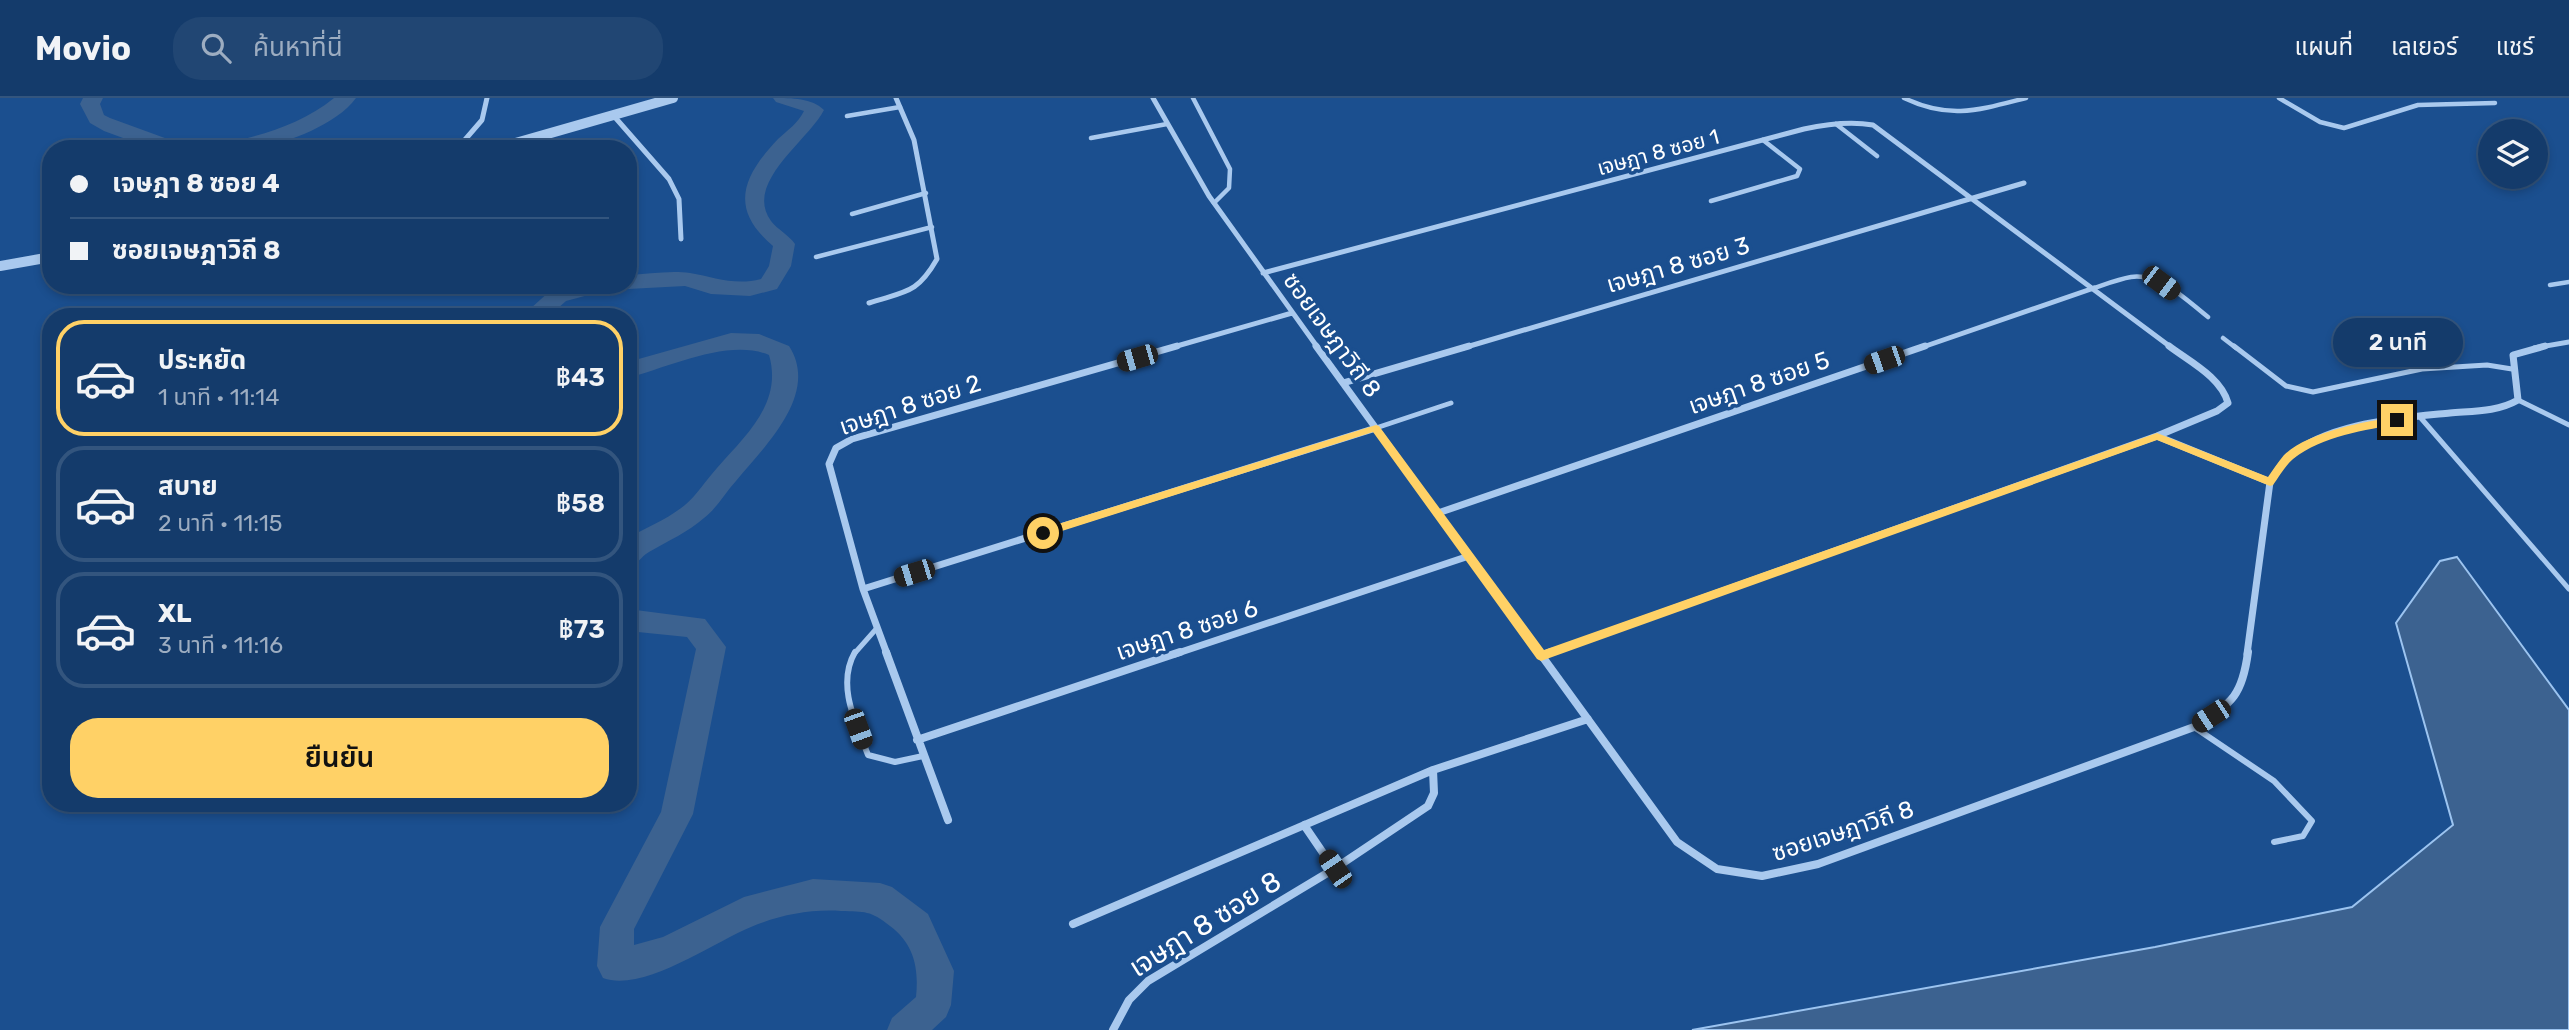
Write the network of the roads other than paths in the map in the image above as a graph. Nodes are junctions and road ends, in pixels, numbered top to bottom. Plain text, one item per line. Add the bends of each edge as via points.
1 (487, 98) edge
2 (673, 98) edge
3 (896, 98) edge
4 (1153, 98) edge
5 (1192, 98) edge
6 (1904, 98) edge
7 (2026, 98) edge
8 (2279, 98) edge
9 (2496, 103) dead end
10 (900, 107) junction
11 (613, 115) junction
12 (848, 116) dead end
13 (1835, 123) junction
14 (1167, 124) junction
15 (1091, 138) dead end
16 (465, 140) edge
17 (526, 140) edge
18 (635, 140) edge
19 (1763, 140) junction
20 (637, 142) edge
21 (1877, 156) dead end
22 (2024, 183) dead end
23 (926, 193) junction
24 (1970, 199) junction
25 (1711, 201) dead end
26 (1214, 203) junction
27 (852, 214) dead end
28 (933, 227) junction
29 (681, 239) dead end
30 (816, 257) dead end
31 (42, 259) edge
32 (0, 266) edge
33 (1263, 273) junction
34 (2569, 282) edge
35 (2550, 285) dead end
36 (2094, 289) junction
37 (869, 303) dead end
38 (1292, 313) junction
39 (2207, 317) dead end
40 (2223, 338) dead end
41 (2569, 342) edge
42 (2512, 369) junction
43 (1343, 383) junction
44 (2518, 400) junction
45 (1451, 403) dead end
46 (2420, 417) junction
47 (2569, 425) edge
48 (1376, 428) junction
49 (2157, 436) junction
50 (2270, 482) junction
51 (1438, 513) junction
52 (1469, 556) junction
53 (863, 589) junction
54 (2569, 589) edge
55 (877, 628) junction
56 (1541, 656) junction
57 (1588, 719) junction
58 (2194, 727) junction
59 (917, 740) junction
60 (923, 756) junction
61 (1433, 770) junction
62 (948, 820) dead end
63 (1304, 825) junction
64 (2274, 842) dead end
65 (1335, 869) junction
66 (1073, 924) dead end
67 (1114, 1030) edge

1 - 16 street via 481,123
2 - 11 street
3 - 10 street
4 - 14 street, ซอยเจษฎาวิถี 8
5 - 26 lane via 1230,169 1228,188
6 - 7 lane via 1944,114
8 - 9 lane via 2327,126 2340,128 2361,126 2412,106
10 - 12 lane
10 - 23 street via 914,140
11 - 17 street
11 - 18 street
13 - 19 street, เจษฎา 8 ซอย 1
13 - 21 lane
13 - 24 street, เจษฎา 8 ซอย 1 via 1873,125
14 - 15 lane
14 - 26 street, ซอยเจษฎาวิถี 8
19 - 25 lane via 1800,169 1797,176
19 - 33 street, เจษฎา 8 ซอย 1
20 - 29 street via 669,179 679,199
22 - 24 street, เจษฎา 8 ซอย 3
23 - 27 lane
23 - 28 street
24 - 36 street, เจษฎา 8 ซอย 1
24 - 43 street, เจษฎา 8 ซอย 3
26 - 33 street, ซอยเจษฎาวิถี 8
28 - 30 lane
28 - 37 street via 937,259 924,282
31 - 32 street
33 - 38 street, ซอยเจษฎาวิถี 8
34 - 35 lane
36 - 39 lane via 2134,276 2150,278
36 - 49 street, เจษฎา 8 ซอย 1 via 2225,392 2228,403 2217,411
36 - 51 street, เจษฎา 8 ซอย 5
38 - 43 street, ซอยเจษฎาวิถี 8
38 - 53 street, เจษฎา 8 ซอย 2 via 852,439 836,448 829,464
40 - 42 lane via 2286,386 2313,392 2422,369 2487,365
41 - 42 street via 2513,355
42 - 44 street via 2520,387
43 - 48 street, ซอยเจษฎาวิถี 8
44 - 46 street via 2502,409
44 - 47 lane
45 - 48 lane
46 - 50 street via 2374,423 2320,439 2288,457
46 - 54 lane
48 - 51 street, ซอยเจษฎาวิถี 8
48 - 53 street
49 - 50 street
49 - 56 street
50 - 58 street, ซอยเจษฎาวิถี 8 via 2244,680 2228,705
51 - 52 street, ซอยเจษฎาวิถี 8
52 - 56 street, ซอยเจษฎาวิถี 8
52 - 59 street, เจษฎา 8 ซอย 6
53 - 55 street, เจษฎา 8 ซอย 2
55 - 59 street, เจษฎา 8 ซอย 2
55 - 60 lane via 853,656 846,676 849,703 867,755 884,762
56 - 57 street, ซอยเจษฎาวิถี 8
57 - 58 street, ซอยเจษฎาวิถี 8 via 1677,842 1717,869 1762,876 1818,864
57 - 61 street, เจษฎา 8 ซอย 8
58 - 64 lane via 2304,808 2312,821 2310,831
59 - 60 street, เจษฎา 8 ซอย 2
60 - 62 street, เจษฎา 8 ซอย 2
61 - 63 street, เจษฎา 8 ซอย 8
61 - 65 street, เจษฎา 8 ซอย 8 via 1434,793 1428,806
63 - 65 street
63 - 66 street, เจษฎา 8 ซอย 8
65 - 67 street, เจษฎา 8 ซอย 8 via 1148,981 1129,1000

